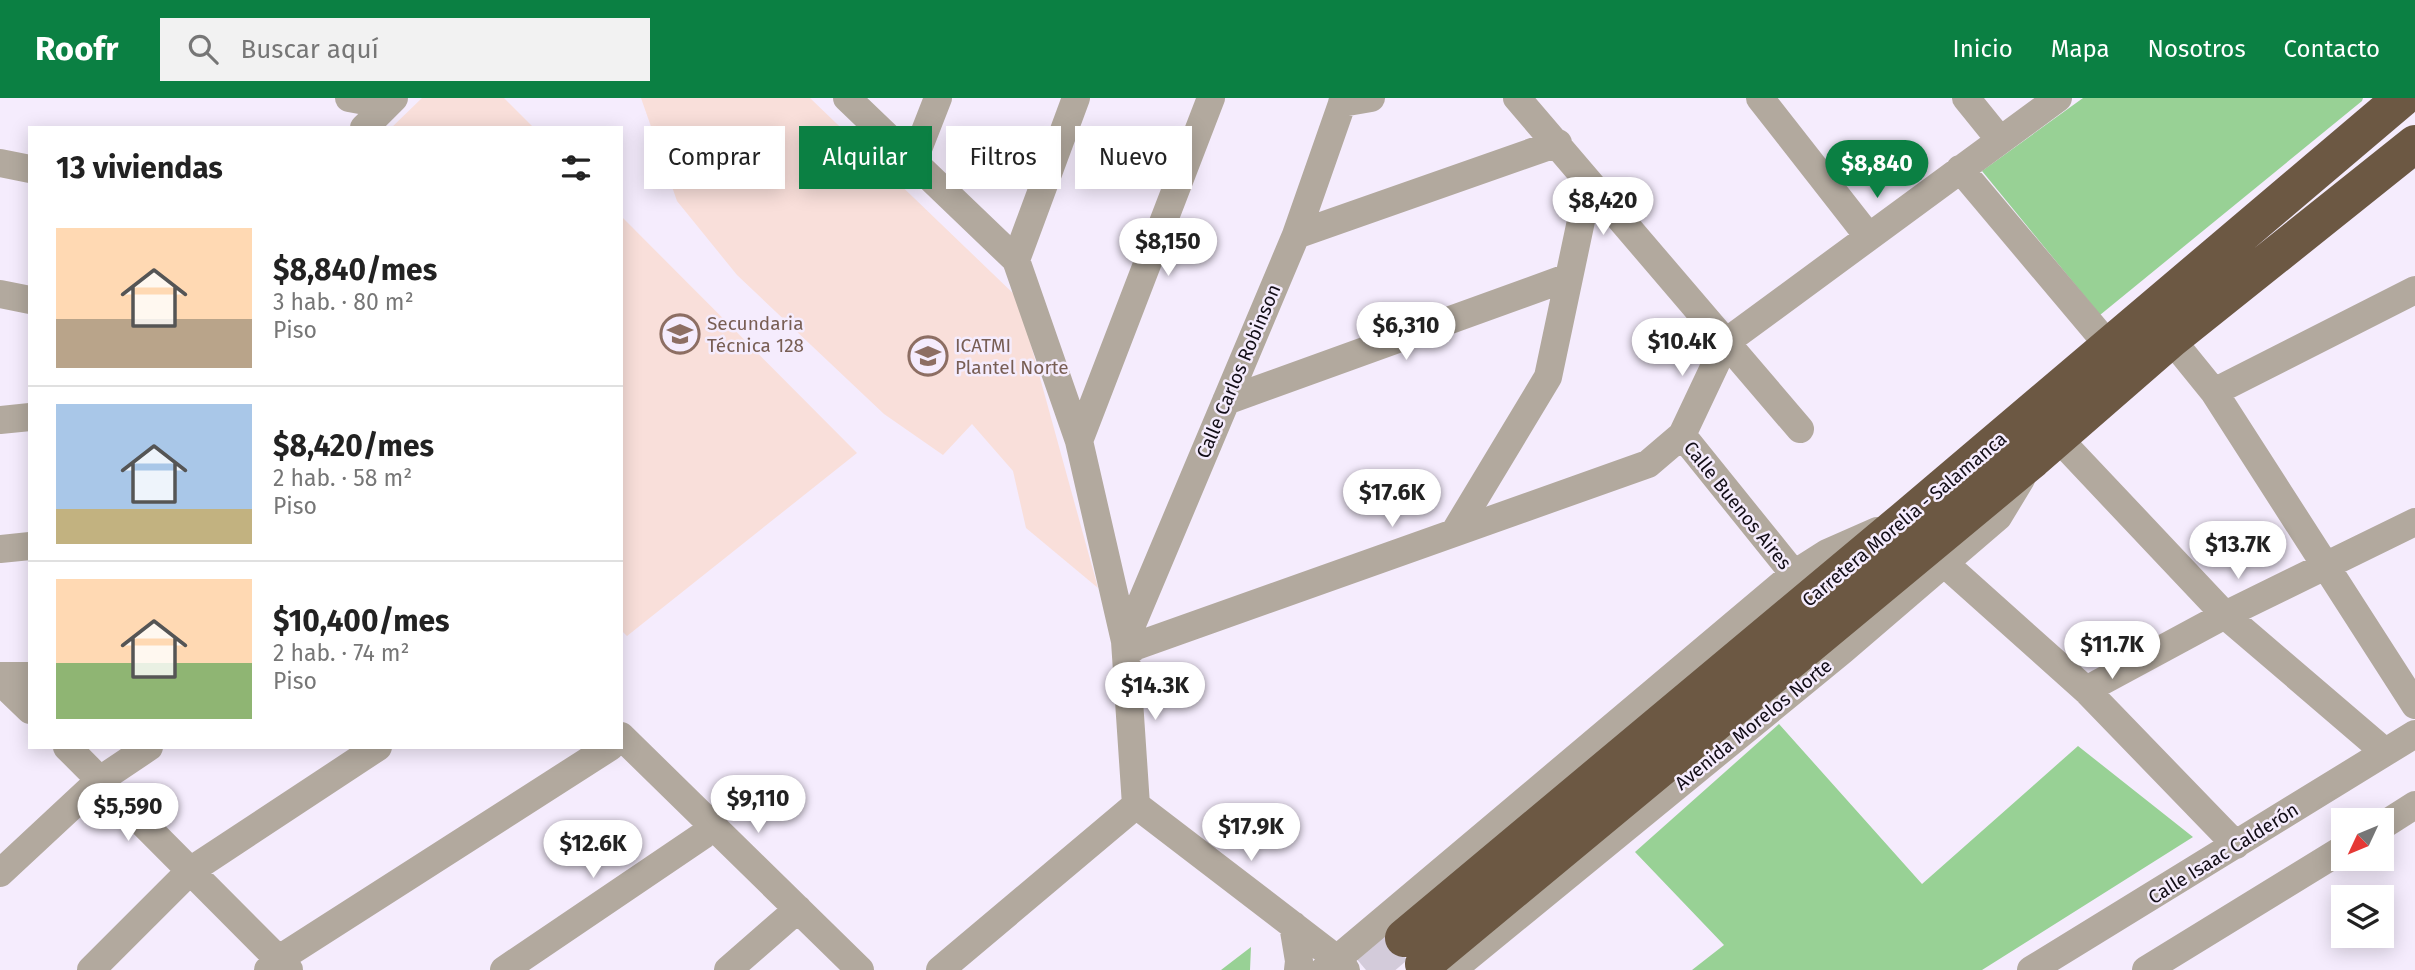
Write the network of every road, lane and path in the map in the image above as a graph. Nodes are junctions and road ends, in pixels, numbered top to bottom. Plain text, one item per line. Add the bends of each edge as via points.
1 (349, 98) edge
2 (847, 98) edge
3 (938, 98) edge
4 (1076, 98) edge
5 (1211, 98) edge
6 (1371, 98) edge
7 (1517, 98) edge
8 (1760, 98) edge
9 (1966, 98) edge
10 (2057, 98) edge
11 (2402, 98) edge
12 (391, 101) edge
13 (1343, 101) edge
14 (366, 126) edge
15 (876, 126) edge
16 (927, 126) edge
17 (2000, 140) junction
18 (1558, 144) junction
19 (2415, 144) edge
20 (0, 163) edge
21 (28, 169) edge
22 (1960, 169) junction
23 (932, 180) edge
24 (1589, 183) junction
25 (1296, 235) junction
26 (1868, 236) junction
27 (1016, 260) junction
28 (1569, 277) junction
29 (2415, 290) edge
30 (0, 294) edge
31 (28, 300) edge
32 (2171, 339) junction
33 (1726, 342) junction
34 (2109, 346) junction
35 (2214, 392) junction
36 (1226, 401) junction
37 (28, 417) edge
38 (0, 419) edge
39 (1800, 429) dead end
40 (1682, 435) junction
41 (1079, 441) junction
42 (2046, 449) junction
43 (1903, 521) junction
44 (2415, 522) edge
45 (1454, 533) junction
46 (28, 546) edge
47 (0, 549) edge
48 (1944, 563) junction
49 (2324, 567) junction
50 (1794, 574) junction
51 (2225, 615) junction
52 (1125, 647) junction
53 (28, 676) edge
54 (0, 678) edge
55 (2086, 690) junction
56 (2415, 705) edge
57 (28, 708) edge
58 (2415, 734) edge
59 (623, 738) edge
60 (69, 749) edge
61 (146, 749) edge
62 (375, 749) edge
63 (607, 749) edge
64 (2385, 752) junction
65 (100, 780) junction
66 (1136, 805) junction
67 (2415, 805) edge
68 (2394, 818) edge
69 (712, 825) junction
70 (2236, 845) junction
71 (2331, 856) edge
72 (191, 872) junction
73 (0, 873) edge
74 (798, 909) junction
75 (1293, 925) junction
76 (1447, 959) edge
77 (279, 966) edge
78 (1336, 966) edge
79 (91, 970) edge
80 (504, 970) edge
81 (728, 970) edge
82 (860, 970) edge
83 (940, 970) edge
84 (1298, 970) edge
85 (2031, 970) edge
86 (2146, 970) edge

1 - 12 street
2 - 15 street
3 - 16 street
4 - 27 street
5 - 41 street
6 - 13 street
7 - 18 street
8 - 26 street
9 - 17 street
10 - 17 street
11 - 34 highway, Carretera Morelia - Salamanca
12 - 14 street
13 - 25 street, Calle Carlos Robinson
17 - 22 street
18 - 24 street
18 - 25 street
19 - 32 highway, Carretera Morelia - Salamanca
20 - 21 street
22 - 26 street
22 - 34 street
23 - 27 street
24 - 28 street
24 - 33 street
25 - 36 street, Calle Carlos Robinson
26 - 33 street
27 - 41 street
28 - 36 street
28 - 45 street via 1548,377
29 - 35 street
30 - 31 street
32 - 35 street
32 - 42 highway, Carretera Morelia - Salamanca
33 - 39 street
33 - 40 street
34 - 43 highway, Carretera Morelia - Salamanca
35 - 49 street
36 - 52 street, Calle Carlos Robinson
37 - 38 street
40 - 45 street via 1648,464
40 - 50 street, Calle Buenos Aires
41 - 52 street
42 - 48 street, Avenida Morelos Norte via 1998,517
42 - 51 street
42 - 76 highway, Carretera Morelia - Salamanca
43 - 50 street via 1827,552
43 - 76 highway, Carretera Morelia - Salamanca
44 - 49 street
45 - 52 street
46 - 47 street
48 - 55 street
48 - 76 street, Avenida Morelos Norte via 1843,650
49 - 51 street
49 - 56 street
50 - 78 street
51 - 55 street
51 - 64 street
52 - 66 street
53 - 54 street
54 - 57 street
55 - 70 street
58 - 64 street, Calle Isaac Calderón
59 - 69 street
60 - 65 street
61 - 65 street
62 - 72 street
63 - 77 street
64 - 70 street, Calle Isaac Calderón
65 - 72 street
65 - 73 street
66 - 75 street
66 - 83 street
67 - 68 street
69 - 74 street
69 - 80 street
70 - 85 street, Calle Isaac Calderón
71 - 86 street
72 - 77 street
72 - 79 street
74 - 81 street
74 - 82 street
75 - 78 street
75 - 84 street

